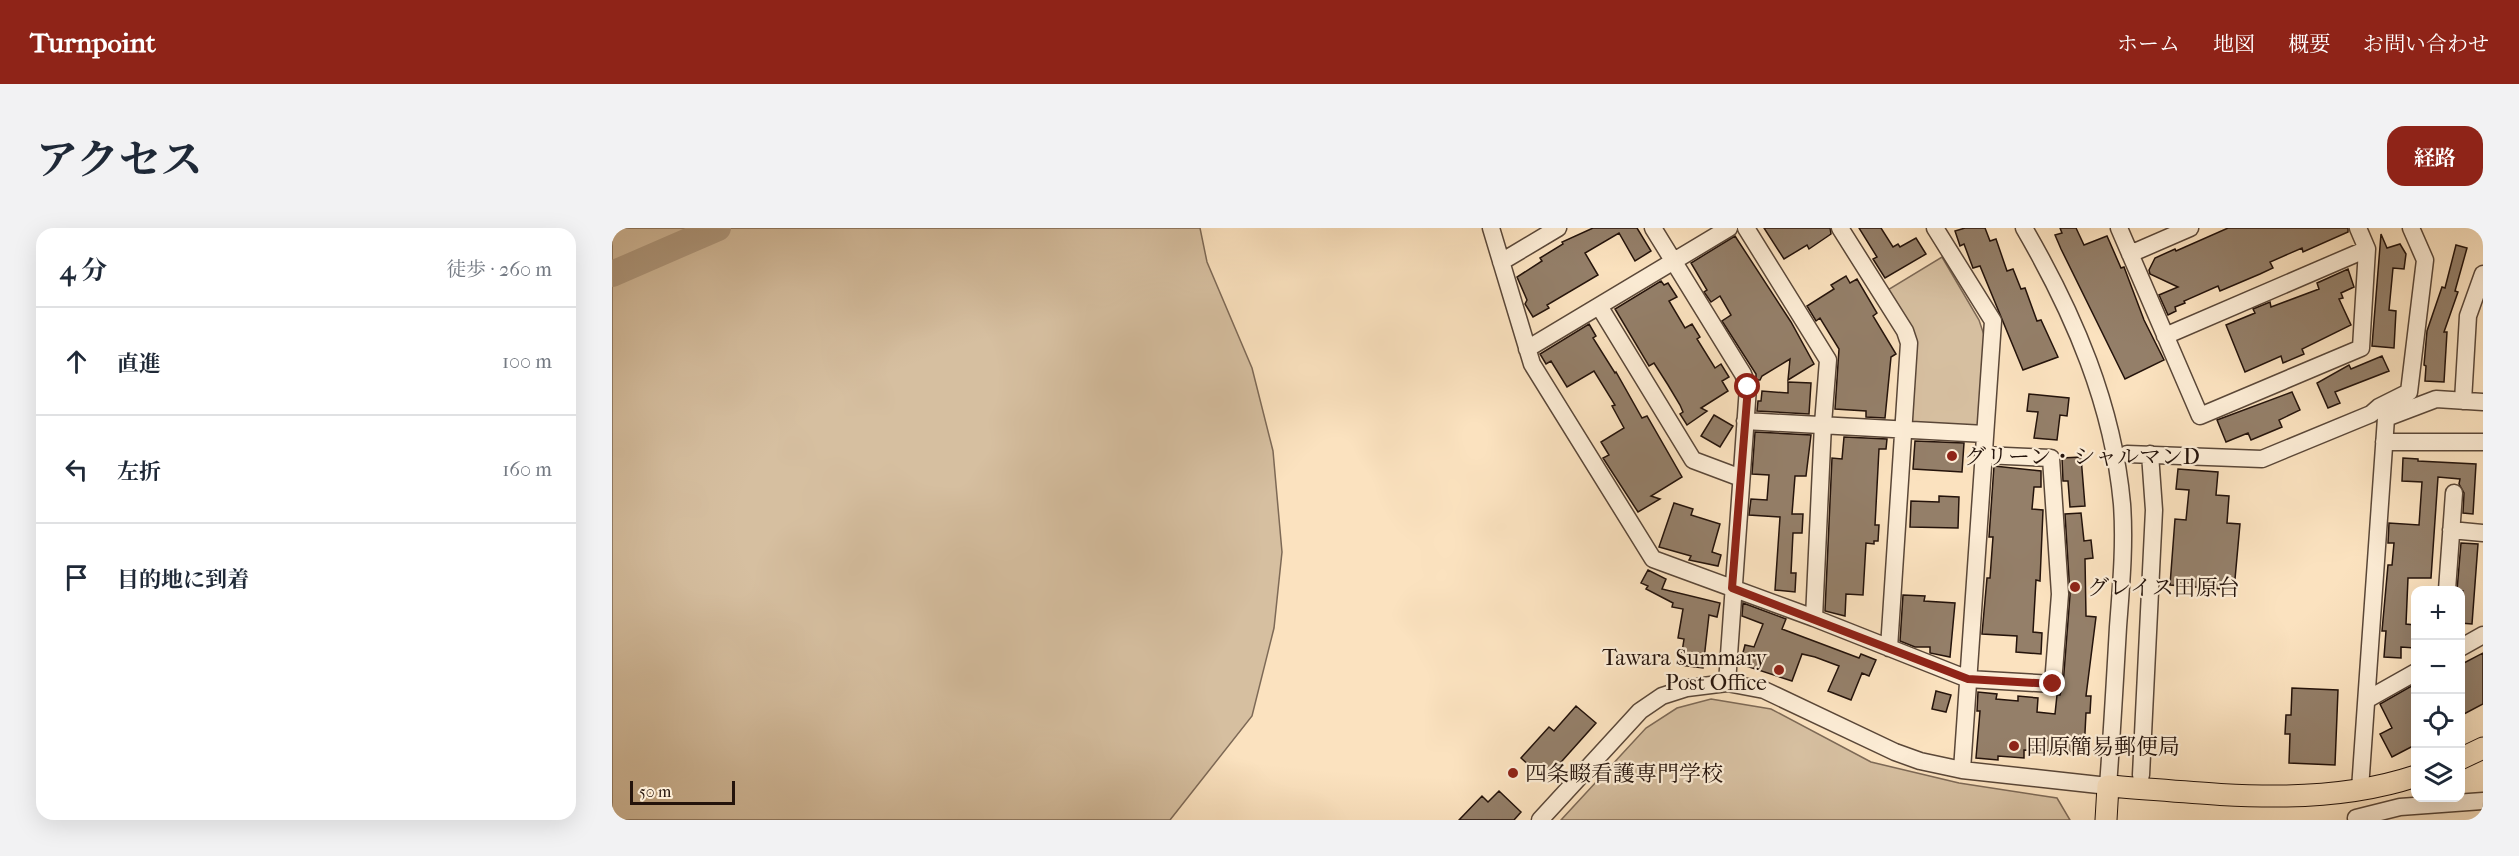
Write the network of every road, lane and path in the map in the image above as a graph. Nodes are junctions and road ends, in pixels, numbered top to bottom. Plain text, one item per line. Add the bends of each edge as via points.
1 (1491, 228) edge
2 (1558, 228) edge
3 (1653, 228) edge
4 (1729, 228) edge
5 (1746, 228) edge
6 (1840, 228) edge
7 (1935, 228) edge
8 (2024, 228) edge
9 (2119, 228) edge
10 (2190, 228) edge
11 (2358, 228) edge
12 (2411, 228) edge
13 (2367, 249) junction
14 (2130, 254) junction
15 (1501, 262) junction
16 (1674, 262) junction
17 (2483, 274) edge
18 (1599, 306) junction
19 (2165, 336) junction
20 (1527, 349) junction
21 (2463, 401) junction
22 (2483, 402) edge
23 (1745, 421) junction
24 (1823, 424) junction
25 (1904, 429) junction
26 (1985, 434) junction
27 (2384, 442) junction
28 (2483, 442) edge
29 (1983, 454) junction
30 (2127, 454) dead end
31 (2150, 454) junction
32 (1741, 478) junction
33 (2454, 493) dead end
34 (2451, 530) junction
35 (2483, 533) edge
36 (2447, 586) edge
37 (1732, 588) junction
38 (1814, 618) junction
39 (2483, 635) edge
40 (2465, 645) edge
41 (1889, 648) junction
42 (2411, 674) edge
43 (1968, 679) junction
44 (1727, 683) junction
45 (2368, 699) junction
46 (2483, 748) edge
47 (2465, 757) edge
48 (1962, 770) junction
49 (2141, 775) dead end
50 (2411, 777) edge
51 (2108, 786) junction
52 (2358, 789) junction
53 (2483, 801) edge
54 (2356, 819) edge
55 (1540, 820) edge
56 (2106, 820) edge

1 - 15 street
2 - 15 street
3 - 16 street
4 - 16 street
5 - 24 street via 1828,360
6 - 25 street via 1909,343
7 - 26 street via 1993,321
8 - 51 street via 2079,335 2099,392 2122,505 2123,558
9 - 14 street
10 - 14 street
11 - 13 street
12 - 31 street via 2425,260 2409,392 2371,414 2262,459
13 - 19 street
13 - 19 street via 2361,348 2200,416
14 - 19 street
15 - 20 street
16 - 18 street
16 - 23 street via 1743,374 1748,387
17 - 21 street via 2468,316
18 - 20 street
18 - 32 street via 1694,460
20 - 37 street via 1532,364 1653,559
21 - 22 street
21 - 27 street via 2436,399 2386,418
23 - 24 street
23 - 32 street
24 - 25 street
24 - 38 street
25 - 26 street
25 - 41 street
26 - 29 street
27 - 28 street
27 - 45 street
29 - 43 street
29 - 43 street via 2051,458 2060,594 2053,684
30 - 31 street
31 - 49 street via 2154,510
32 - 37 street
33 - 34 street
34 - 35 street
34 - 36 street
37 - 38 street
37 - 44 street
38 - 41 street
39 - 40 street
41 - 43 street
42 - 45 street
43 - 48 street
44 - 48 street via 1764,690 1895,752
44 - 55 street via 1662,696 1640,711
45 - 52 street
46 - 47 main road
48 - 51 street
50 - 52 main road
51 - 52 main road via 2271,796
51 - 56 main road
52 - 54 street
53 - 54 street via 2400,807

